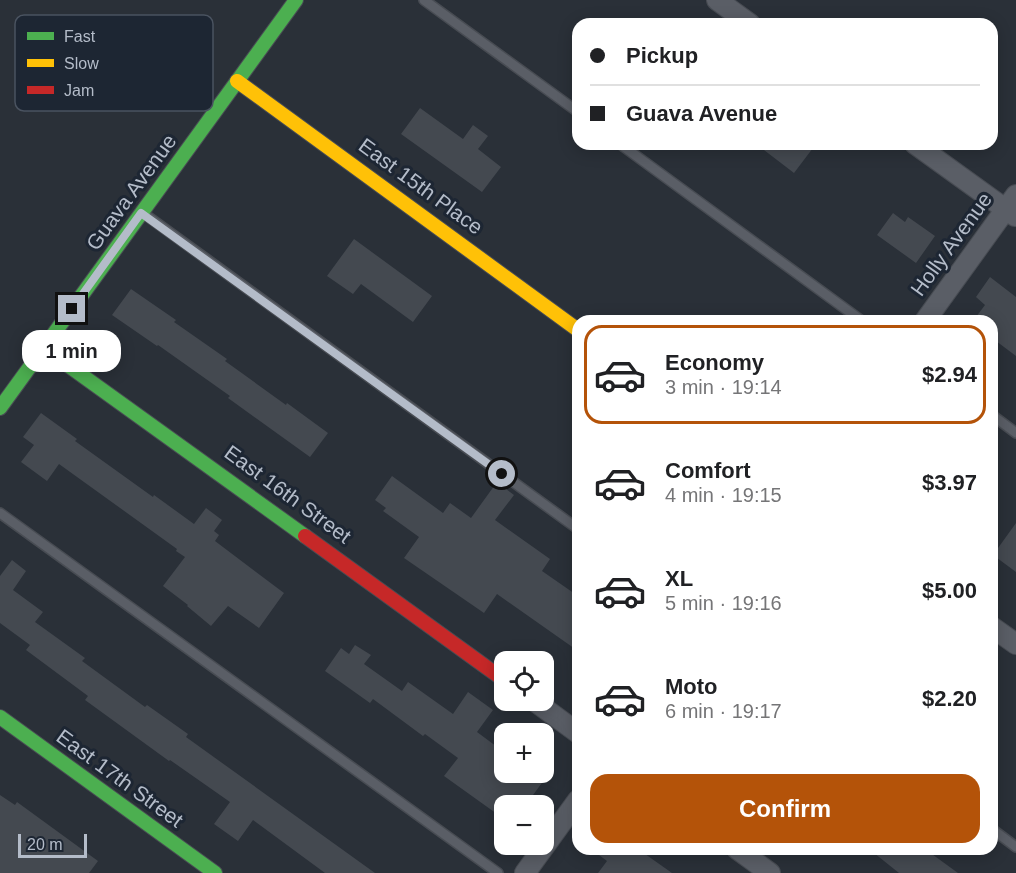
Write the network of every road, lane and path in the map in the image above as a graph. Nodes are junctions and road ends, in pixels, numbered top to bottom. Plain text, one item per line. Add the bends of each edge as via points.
1 (296, 0) edge
2 (424, 0) edge
3 (717, 0) edge
4 (742, 18) edge
5 (237, 81) junction
6 (572, 108) edge
7 (628, 150) edge
8 (924, 150) edge
9 (1012, 207) edge
10 (141, 213) junction
11 (854, 315) edge
12 (930, 315) edge
13 (572, 326) edge
14 (44, 348) junction
15 (0, 408) edge
16 (998, 420) edge
17 (1016, 433) edge
18 (0, 513) edge
19 (572, 525) edge
20 (998, 631) edge
21 (1016, 644) edge
22 (494, 673) edge
23 (547, 711) edge
24 (0, 717) edge
25 (572, 729) edge
26 (572, 808) edge
27 (998, 834) edge
28 (1016, 847) edge
29 (745, 855) edge
30 (215, 873) edge
31 (498, 873) edge
32 (525, 873) edge
33 (770, 873) edge

1 - 5 street, Guava Avenue
2 - 6 lane
3 - 4 street
5 - 10 street, Guava Avenue
5 - 13 street, East 15th Place
7 - 11 lane
8 - 9 street
9 - 12 street, Holly Avenue
10 - 14 street, Guava Avenue
10 - 19 lane
14 - 15 street, Guava Avenue
14 - 22 street, East 16th Street
16 - 17 lane
18 - 31 lane
20 - 21 street
23 - 25 street
24 - 30 street, East 17th Street
26 - 32 street
27 - 28 lane
29 - 33 street

